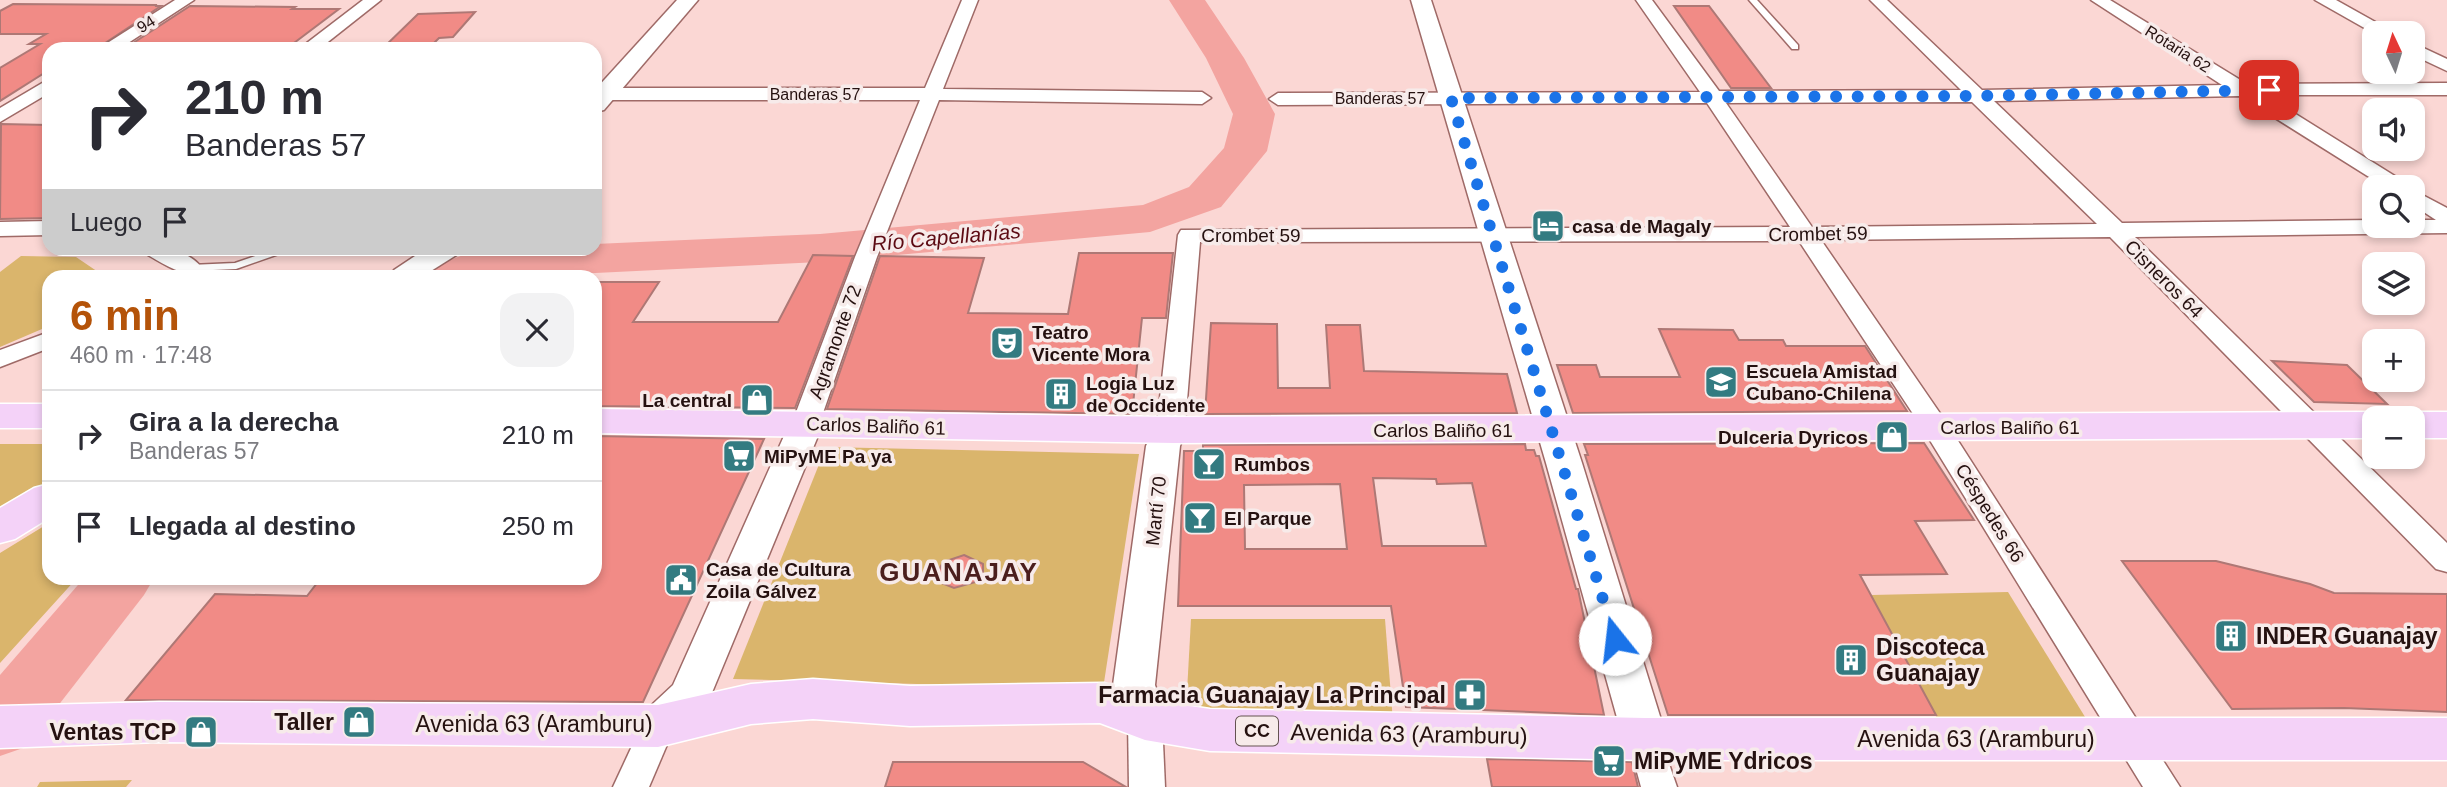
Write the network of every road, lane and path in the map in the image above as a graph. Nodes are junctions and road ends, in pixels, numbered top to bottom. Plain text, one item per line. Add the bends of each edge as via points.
1 (186, 0) edge
2 (373, 0) edge
3 (688, 0) edge
4 (970, 0) edge
5 (1421, 0) edge
6 (1644, 0) edge
7 (1753, 0) edge
8 (1878, 0) edge
9 (2099, 0) edge
10 (2323, 0) edge
11 (2363, 21) edge
12 (118, 42) edge
13 (317, 42) edge
14 (1795, 47) dead end
15 (2426, 55) edge
16 (2447, 66) edge
17 (42, 89) edge
18 (2447, 89) edge
19 (2244, 90) junction
20 (602, 94) edge
21 (933, 94) junction
22 (1976, 96) junction
23 (1713, 97) junction
24 (602, 98) edge
25 (1202, 98) dead end
26 (1451, 98) junction
27 (1278, 99) dead end
28 (0, 116) edge
29 (2380, 175) edge
30 (2425, 203) edge
31 (2447, 217) edge
32 (2447, 226) edge
33 (42, 228) edge
34 (878, 228) joint
35 (0, 229) edge
36 (2115, 229) junction
37 (1805, 234) junction
38 (1189, 235) joint
39 (1492, 235) junction
40 (162, 256) edge
41 (267, 256) edge
42 (435, 256) edge
43 (866, 257) joint
44 (180, 270) edge
45 (201, 270) edge
46 (413, 270) edge
47 (42, 342) edge
48 (0, 359) edge
49 (0, 416) edge
50 (42, 416) edge
51 (602, 421) edge
52 (2309, 425) junction
53 (2362, 425) edge
54 (2425, 425) edge
55 (2447, 425) edge
56 (1170, 428) junction
57 (1936, 428) junction
58 (1552, 429) junction
59 (804, 430) junction
60 (42, 502) edge
61 (0, 528) edge
62 (2447, 561) edge
63 (674, 710) junction
64 (1145, 720) junction
65 (0, 727) edge
66 (1645, 739) junction
67 (2132, 739) junction
68 (2447, 739) edge
69 (631, 787) edge
70 (1147, 787) edge
71 (1659, 787) edge
72 (2162, 787) edge

1 - 12 street, 94
2 - 13 street
3 - 20 street
4 - 21 street, Agramonte 72
5 - 26 street
6 - 23 street, Céspedes 66
7 - 14 lane
8 - 22 street, Cisneros 64
9 - 19 street, Rotaria 62
10 - 11 street
15 - 16 street
17 - 28 street
18 - 19 street, Banderas 57
19 - 22 street, Banderas 57
19 - 29 street, Rotaria 62
21 - 24 street, Banderas 57
21 - 25 street, Banderas 57
21 - 34 street, Agramonte 72
22 - 23 street, Banderas 57
22 - 36 street, Cisneros 64
23 - 26 street, Banderas 57
23 - 37 street, Céspedes 66
26 - 27 street, Banderas 57
26 - 39 street
30 - 31 street
32 - 36 street, Crombet 59
33 - 35 street
34 - 43 street, Agramonte 72
36 - 37 street, Crombet 59
36 - 52 street, Cisneros 64
37 - 39 street, Crombet 59
37 - 57 street, Céspedes 66
38 - 39 street, Crombet 59
38 - 56 street, Martí 70
39 - 58 street
40 - 44 street
41 - 45 lane
42 - 46 street
43 - 59 street, Agramonte 72
47 - 48 street
49 - 50 main road
51 - 59 main road, Carlos Baliño 61
52 - 53 main road, Carlos Baliño 61
52 - 57 main road, Carlos Baliño 61
52 - 62 street, Cisneros 64
54 - 55 main road
56 - 58 main road, Carlos Baliño 61
56 - 59 main road, Carlos Baliño 61
56 - 64 street, Martí 70 via 1163,446 1134,685
57 - 58 main road, Carlos Baliño 61
57 - 67 street, Céspedes 66
58 - 66 street
59 - 63 street, Agramonte 72
60 - 61 main road
63 - 64 main road, Avenida 63 (Aramburu) / CC via 813,699 910,706 1104,703
63 - 65 main road, Avenida 63 (Aramburu) / CC
63 - 69 street, Agramonte 72
64 - 66 main road, Avenida 63 (Aramburu) / CC via 1210,730
64 - 70 street, Martí 70
66 - 67 main road, Avenida 63 (Aramburu) / CC
66 - 71 street
67 - 68 main road, Avenida 63 (Aramburu) / CC
67 - 72 street, Céspedes 66

